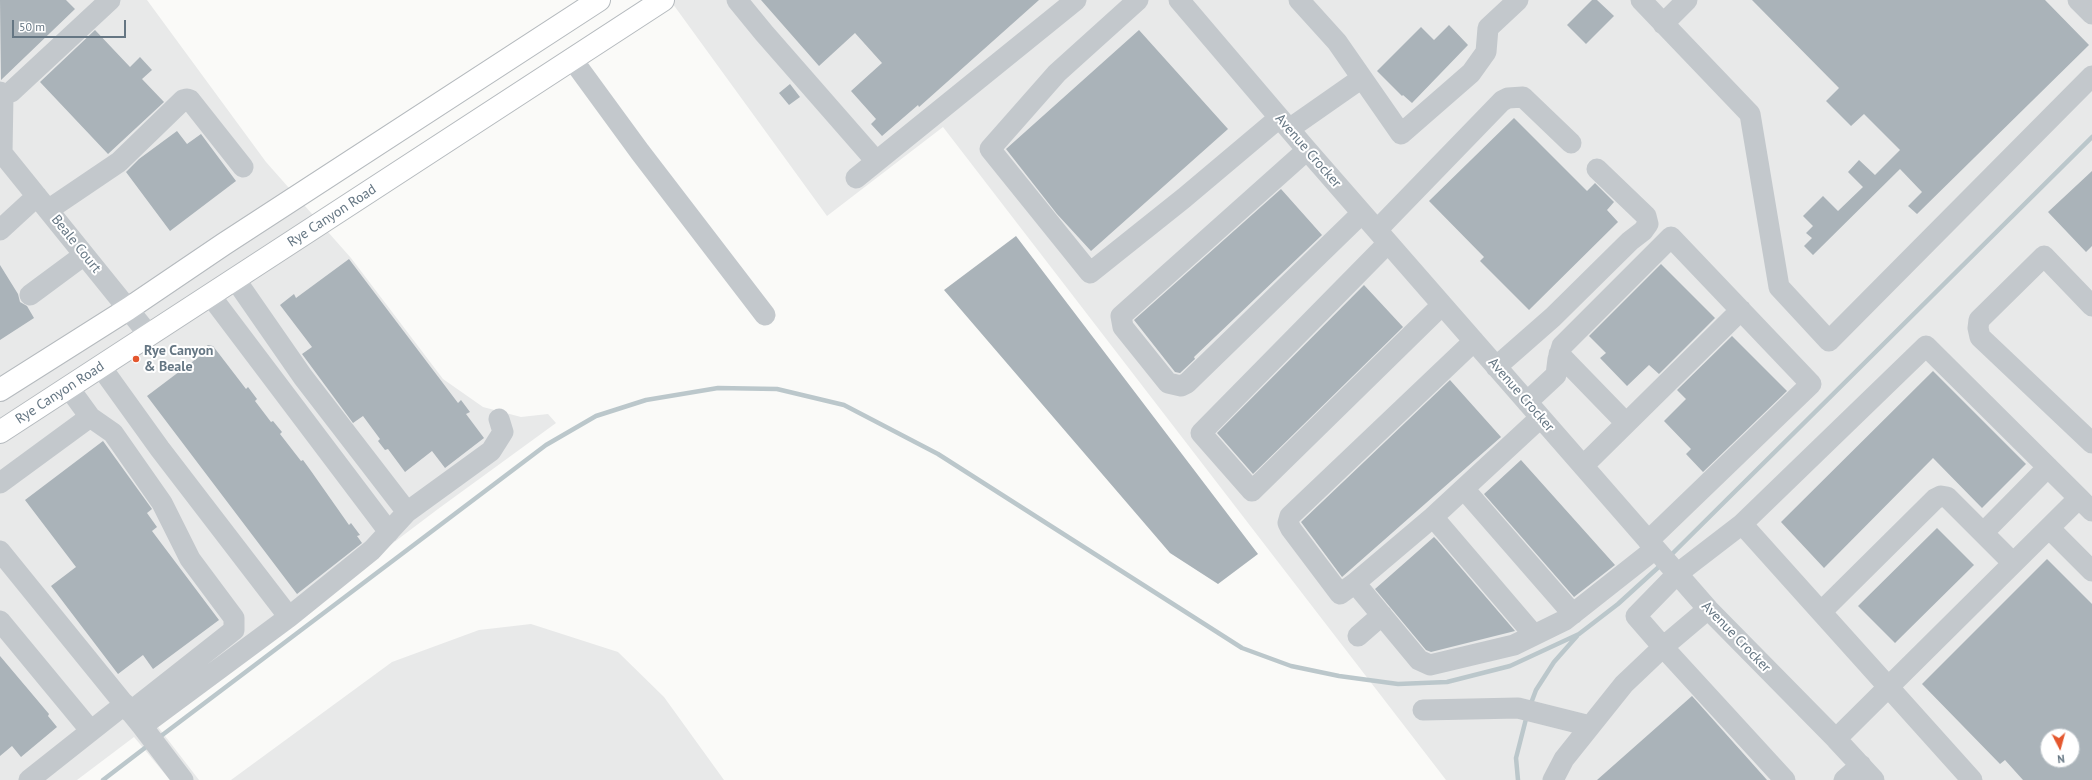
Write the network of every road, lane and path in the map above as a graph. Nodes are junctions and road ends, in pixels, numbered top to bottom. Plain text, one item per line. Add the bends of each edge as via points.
1 (110, 0) edge
2 (599, 0) edge
3 (664, 0) edge
4 (738, 0) edge
5 (1076, 0) edge
6 (1138, 0) edge
7 (1179, 0) edge
8 (1299, 0) edge
9 (1518, 0) edge
10 (1641, 0) edge
11 (1687, 0) edge
12 (2078, 0) edge
13 (2092, 14) edge
14 (1664, 24) junction
15 (572, 59) junction
16 (2092, 76) edge
17 (1362, 78) junction
18 (2, 94) edge
19 (1284, 123) junction
20 (1571, 143) dead end
21 (1307, 150) junction
22 (1, 154) edge
23 (876, 161) junction
24 (243, 167) dead end
25 (1597, 169) dead end
26 (856, 178) dead end
27 (42, 203) junction
28 (1362, 213) junction
29 (0, 230) edge
30 (1382, 237) junction
31 (84, 255) junction
32 (235, 279) junction
33 (30, 295) dead end
34 (210, 295) junction
35 (1442, 305) junction
36 (2092, 306) edge
37 (128, 309) junction
38 (1741, 310) junction
39 (765, 315) dead end
40 (149, 335) junction
41 (1474, 341) junction
42 (1559, 354) junction
43 (101, 367) junction
44 (1496, 367) junction
45 (69, 388) junction
46 (0, 390) edge
47 (1527, 402) junction
48 (90, 417) junction
49 (1540, 418) junction
50 (499, 419) dead end
51 (1626, 423) junction
52 (0, 432) edge
53 (2092, 443) edge
54 (1583, 466) junction
55 (2048, 467) junction
56 (0, 483) edge
57 (1464, 489) junction
58 (2085, 505) edge
59 (407, 512) junction
60 (1433, 517) junction
61 (1742, 524) junction
62 (2049, 528) junction
63 (389, 532) junction
64 (1983, 533) junction
65 (1652, 545) junction
66 (0, 551) edge
67 (2013, 563) junction
68 (2092, 571) edge
69 (1677, 574) junction
70 (1355, 583) junction
71 (1708, 609) junction
72 (1821, 612) junction
73 (1573, 614) junction
74 (1382, 615) junction
75 (289, 617) junction
76 (0, 621) edge
77 (1534, 635) junction
78 (1358, 636) dead end
79 (1663, 647) junction
80 (1889, 688) junction
81 (1423, 710) dead end
82 (132, 714) junction
83 (1590, 726) junction
84 (91, 731) junction
85 (1836, 739) junction
86 (1867, 773) edge
87 (29, 780) edge
88 (183, 780) edge
89 (1553, 780) edge
90 (1785, 780) edge
91 (1844, 780) edge
92 (1972, 780) edge

1 - 18 street via 11,92
2 - 37 main road
3 - 15 main road, Rye Canyon Road
4 - 23 street
5 - 23 street
6 - 19 street via 1058,73 990,149 1090,273
7 - 19 street, Avenue Crocker
8 - 17 street via 1337,42
9 - 17 street via 1488,28 1486,52 1471,74 1401,134
10 - 14 street
11 - 14 street
12 - 13 street
14 - 16 street via 1750,114 1779,287 1829,341
15 - 32 main road, Rye Canyon Road
15 - 39 street
17 - 19 street
18 - 22 street
19 - 21 street, Avenue Crocker
20 - 30 street via 1523,97 1508,98 1502,101
21 - 28 street, Avenue Crocker
21 - 28 street via 1121,316 1123,327 1168,383 1181,386 1187,383
22 - 27 street, Beale Court
23 - 26 street
24 - 27 street via 187,99 119,162
25 - 44 street via 1646,216 1648,224 1553,317
27 - 29 street
27 - 31 street, Beale Court
28 - 30 street, Avenue Crocker
30 - 35 street, Avenue Crocker
30 - 35 street via 1201,433 1252,491
31 - 33 street
31 - 37 street, Beale Court
32 - 34 main road, Rye Canyon Road
32 - 59 street via 303,377
34 - 40 main road, Rye Canyon Road
34 - 63 street
35 - 41 street, Avenue Crocker
36 - 53 street via 2044,256 1979,320 1978,328 1980,337
37 - 40 street, Beale Court
37 - 46 main road
38 - 42 street via 1671,237 1562,346
38 - 51 street
38 - 65 street via 1811,384
40 - 43 main road, Rye Canyon Road
41 - 44 street, Avenue Crocker
41 - 70 street via 1290,516 1288,523 1291,529 1340,594
42 - 47 street via 1556,375
42 - 51 street
43 - 45 main road, Rye Canyon Road
43 - 75 street via 160,449
44 - 47 street, Avenue Crocker
45 - 48 street
45 - 52 main road, Rye Canyon Road
47 - 49 street, Avenue Crocker
48 - 56 street
48 - 82 street via 113,433 162,503 190,559 234,618 234,630
49 - 54 street, Avenue Crocker
49 - 57 street
50 - 59 street via 503,432 491,451
51 - 54 street
54 - 65 street, Avenue Crocker
55 - 58 street
55 - 61 street via 1926,346
55 - 64 street
57 - 60 street
57 - 73 street
58 - 62 street
59 - 63 street
60 - 70 street
60 - 77 street
61 - 69 street
61 - 72 street
62 - 67 street
62 - 68 street
63 - 75 street via 372,550
64 - 67 street
64 - 72 street via 1947,497 1941,496 1935,499
65 - 69 street, Avenue Crocker
65 - 73 street
66 - 82 street
67 - 80 street
69 - 71 street, Avenue Crocker
69 - 79 street via 1636,616
70 - 74 street
71 - 79 street
71 - 85 street, Avenue Crocker
72 - 80 street
73 - 77 street
74 - 77 street via 1419,660 1430,665 1514,645
74 - 78 street
75 - 82 street
76 - 84 street
79 - 83 street via 1624,684
79 - 90 street
80 - 85 street
80 - 92 street
81 - 83 street via 1508,708
82 - 84 street
82 - 88 street
83 - 89 street via 1564,759
84 - 87 street
85 - 86 street, Avenue Crocker
86 - 91 street

